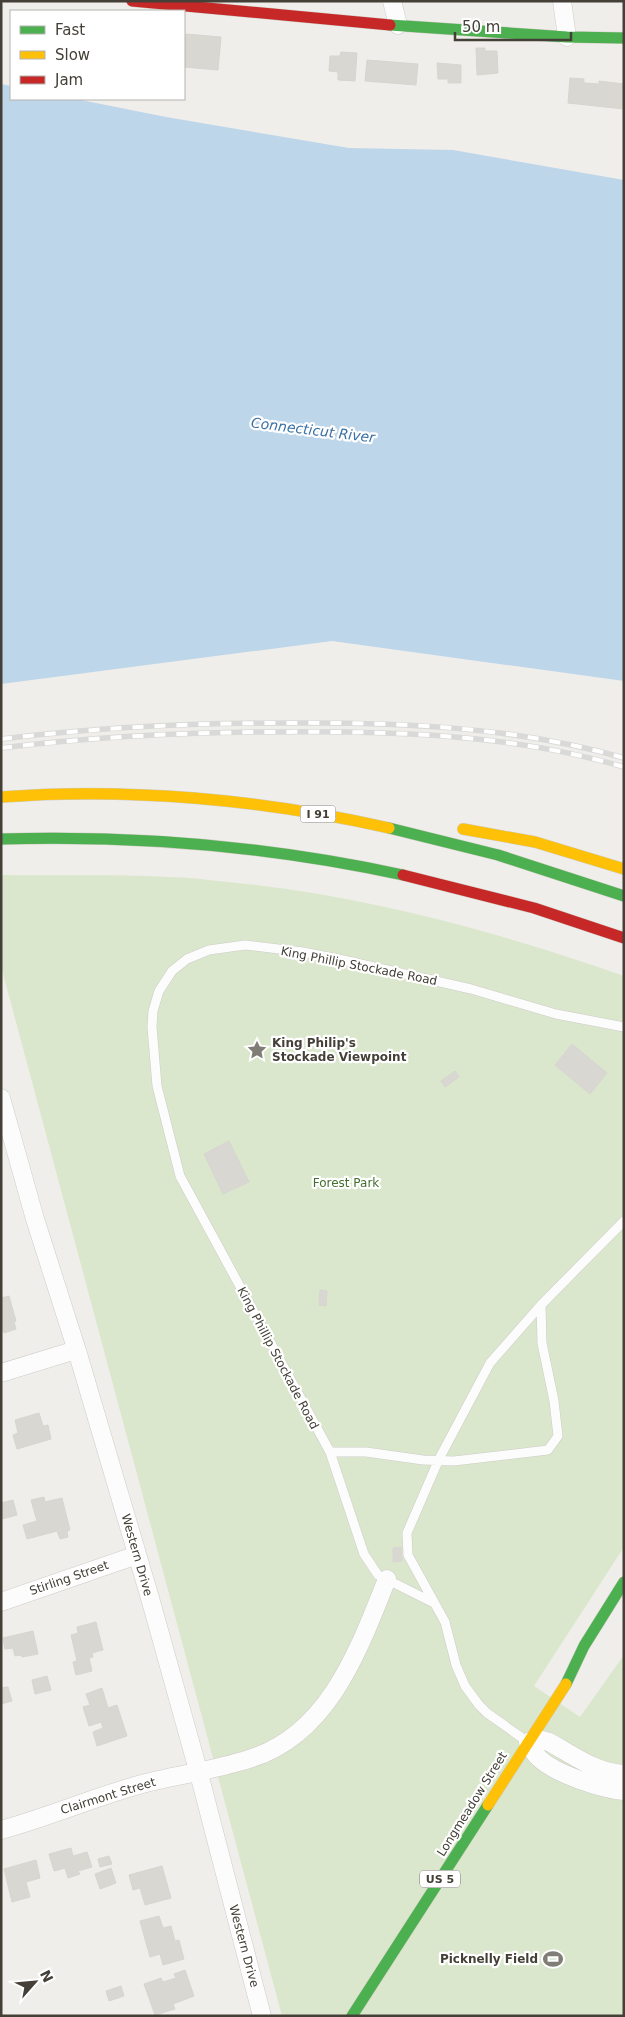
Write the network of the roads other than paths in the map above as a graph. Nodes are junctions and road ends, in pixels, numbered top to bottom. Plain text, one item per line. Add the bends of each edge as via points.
1 (132, 1) edge
2 (392, 1) edge
3 (562, 1) edge
4 (169, 3) edge
5 (398, 24) junction
6 (567, 36) junction
7 (624, 38) edge
8 (1, 797) edge
9 (370, 822) junction
10 (418, 824) dead end
11 (453, 828) dead end
12 (1, 839) edge
13 (624, 869) edge
14 (624, 896) edge
15 (624, 938) edge
16 (624, 1027) edge
17 (1, 1098) edge
18 (8, 1153) edge
19 (624, 1221) edge
20 (541, 1305) junction
21 (76, 1350) junction
22 (1, 1373) edge
23 (330, 1452) junction
24 (439, 1460) junction
25 (137, 1555) junction
26 (386, 1579) junction
27 (624, 1582) edge
28 (1, 1602) edge
29 (434, 1603) junction
30 (598, 1646) dead end
31 (566, 1684) junction
32 (528, 1742) junction
33 (198, 1770) junction
34 (624, 1774) edge
35 (624, 1790) edge
36 (1, 1830) edge
37 (262, 2016) edge
38 (352, 2016) edge

1 - 4 main road
2 - 5 street
3 - 6 street
4 - 5 main road
5 - 6 main road
6 - 7 main road
8 - 9 main road, I 91 via 66,794 187,798
9 - 10 main road
9 - 14 main road, I 91 via 489,852
11 - 13 main road via 535,842
12 - 15 main road via 158,840 357,865 474,892
16 - 23 lane, King Phillip Stockade Road via 556,1014 471,989 343,960 245,945 198,954 177,966 168,976 156,1002 152,1027 157,1086 180,1176
17 - 18 street, Western Drive
18 - 21 street, Western Drive
19 - 20 lane
20 - 24 lane via 490,1363
20 - 24 lane via 542,1343 558,1436 548,1450
21 - 22 street
21 - 25 street, Western Drive
23 - 24 lane via 366,1452
23 - 26 lane, King Phillip Stockade Road via 364,1554 378,1575
24 - 29 lane via 406,1533 408,1555
25 - 28 street, Stirling Street
25 - 33 street, Western Drive
26 - 29 lane, King Phillip Stockade Road
26 - 33 street, Clairmont Street via 354,1660 337,1689 317,1713 272,1749 250,1759
27 - 31 main road, US 5 via 584,1646
29 - 32 lane via 445,1622 460,1676 472,1696 487,1714
30 - 31 main road, US 5
31 - 32 main road, Longmeadow Street / US 5
32 - 34 street via 549,1742 594,1767
32 - 35 street via 535,1755 549,1766 591,1784
32 - 38 main road, Longmeadow Street / US 5
33 - 36 street, Clairmont Street via 140,1785
33 - 37 street, Western Drive

